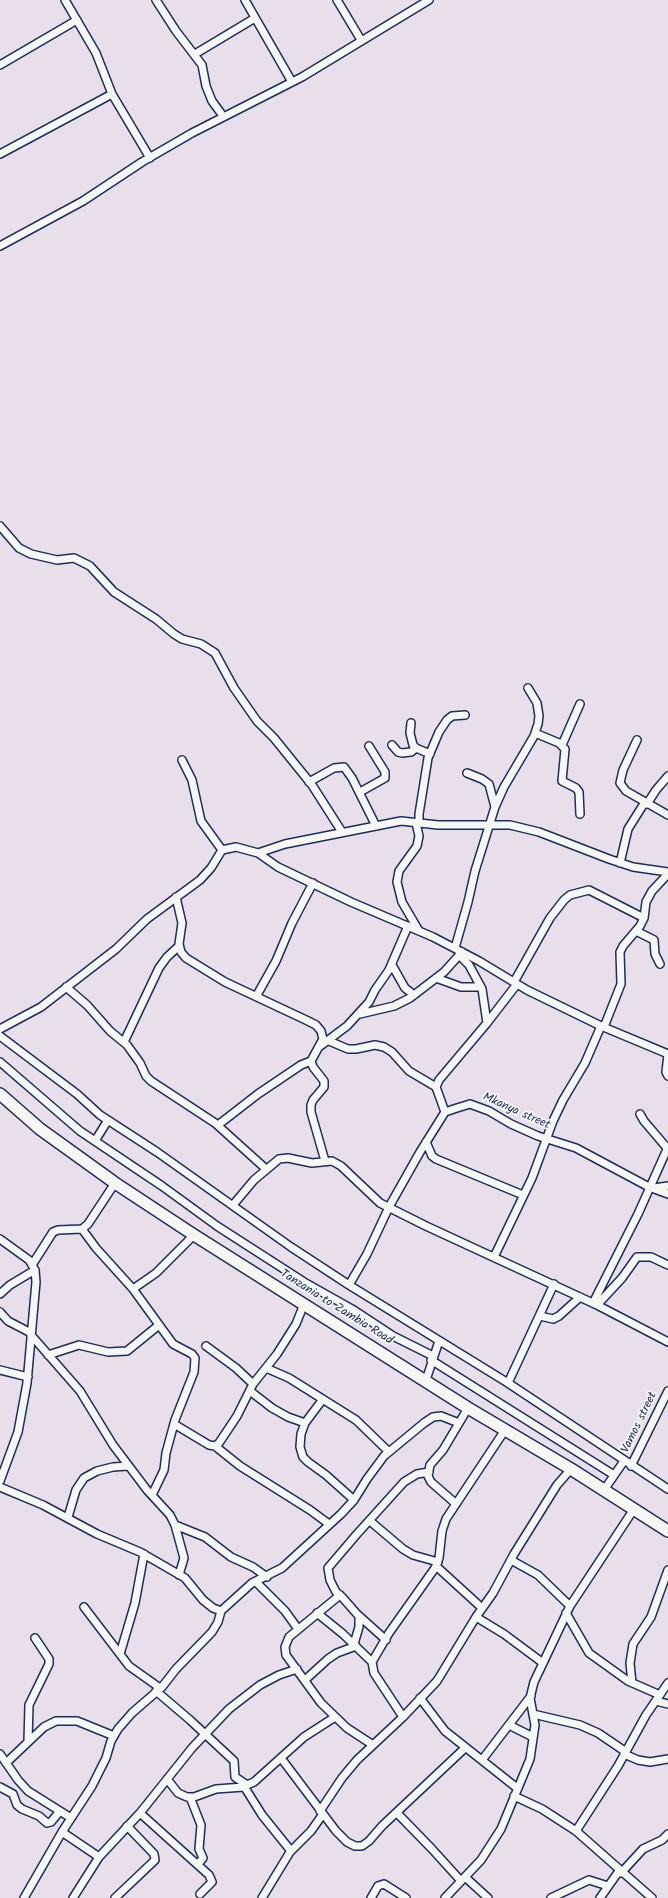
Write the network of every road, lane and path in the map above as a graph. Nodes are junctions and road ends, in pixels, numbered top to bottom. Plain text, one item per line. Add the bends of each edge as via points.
1 (65, 0) edge
2 (156, 0) edge
3 (245, 0) edge
4 (337, 0) edge
5 (424, 1) edge
6 (255, 18) junction
7 (77, 20) junction
8 (361, 40) junction
9 (195, 54) junction
10 (0, 66) edge
11 (292, 82) junction
12 (112, 94) junction
13 (223, 116) junction
14 (0, 154) edge
15 (150, 158) junction
16 (0, 246) edge
17 (0, 526) edge
18 (528, 688) dead end
19 (580, 704) dead end
20 (465, 715) dead end
21 (411, 723) dead end
22 (535, 733) junction
23 (637, 740) dead end
24 (392, 745) dead end
25 (562, 745) junction
26 (369, 746) dead end
27 (416, 748) junction
28 (430, 754) junction
29 (182, 760) dead end
30 (467, 773) dead end
31 (668, 776) edge
32 (310, 782) junction
33 (360, 792) junction
34 (646, 803) junction
35 (495, 807) junction
36 (580, 814) dead end
37 (668, 815) edge
38 (418, 823) junction
39 (490, 825) junction
40 (376, 826) junction
41 (342, 832) junction
42 (222, 850) junction
43 (258, 853) junction
44 (620, 863) junction
45 (668, 873) edge
46 (312, 883) junction
47 (176, 898) junction
48 (644, 918) junction
49 (408, 926) junction
50 (419, 931) junction
51 (636, 931) junction
52 (179, 946) junction
53 (455, 948) junction
54 (460, 954) junction
55 (392, 964) junction
56 (660, 964) dead end
57 (436, 978) junction
58 (515, 983) junction
59 (66, 987) junction
60 (481, 987) junction
61 (257, 995) junction
62 (414, 995) junction
63 (360, 1014) junction
64 (487, 1023) junction
65 (602, 1026) junction
66 (0, 1029) edge
67 (0, 1036) edge
68 (329, 1041) junction
69 (124, 1042) junction
70 (318, 1048) junction
71 (668, 1053) edge
72 (311, 1061) junction
73 (0, 1062) edge
74 (668, 1076) edge
75 (436, 1087) junction
76 (0, 1094) edge
77 (445, 1112) junction
78 (640, 1114) dead end
79 (108, 1120) junction
80 (218, 1125) junction
81 (547, 1138) junction
82 (95, 1141) junction
83 (426, 1142) junction
84 (667, 1151) edge
85 (324, 1161) junction
86 (266, 1169) junction
87 (115, 1183) junction
88 (668, 1186) edge
89 (651, 1188) junction
90 (668, 1194) edge
91 (524, 1195) junction
92 (233, 1205) junction
93 (389, 1207) junction
94 (82, 1229) junction
95 (194, 1235) junction
96 (0, 1239) edge
97 (494, 1257) junction
98 (668, 1265) edge
99 (33, 1268) junction
100 (554, 1284) junction
101 (349, 1285) junction
102 (133, 1289) junction
103 (0, 1294) edge
104 (580, 1297) junction
105 (304, 1304) junction
106 (595, 1304) junction
107 (0, 1312) edge
108 (540, 1316) junction
109 (159, 1325) junction
110 (31, 1334) junction
111 (439, 1341) junction
112 (668, 1342) edge
113 (206, 1346) dead end
114 (48, 1355) junction
115 (432, 1358) junction
116 (266, 1368) junction
117 (0, 1370) edge
118 (28, 1377) junction
119 (426, 1380) junction
120 (508, 1383) junction
121 (252, 1387) junction
122 (668, 1391) edge
123 (323, 1399) junction
124 (468, 1408) junction
125 (305, 1423) junction
126 (459, 1423) junction
127 (174, 1424) junction
128 (505, 1430) junction
129 (215, 1446) junction
130 (389, 1452) junction
131 (624, 1461) junction
132 (128, 1466) junction
133 (631, 1466) junction
134 (571, 1469) junction
135 (429, 1472) junction
136 (614, 1475) junction
137 (0, 1481) edge
138 (0, 1487) edge
139 (668, 1489) edge
140 (604, 1490) junction
141 (152, 1495) junction
142 (354, 1500) junction
143 (456, 1503) junction
144 (634, 1509) junction
145 (68, 1517) junction
146 (370, 1521) junction
147 (175, 1524) junction
148 (330, 1524) junction
149 (668, 1531) edge
150 (144, 1554) junction
151 (511, 1560) junction
152 (437, 1564) junction
153 (668, 1570) edge
154 (179, 1575) junction
155 (267, 1576) junction
156 (256, 1582) junction
157 (340, 1594) junction
158 (570, 1606) junction
159 (84, 1607) dead end
160 (482, 1608) junction
161 (221, 1611) junction
162 (317, 1613) junction
163 (566, 1613) junction
164 (358, 1616) junction
165 (476, 1616) junction
166 (298, 1629) junction
167 (35, 1638) dead end
168 (386, 1640) junction
169 (355, 1645) junction
170 (120, 1654) junction
171 (372, 1662) junction
172 (542, 1663) junction
173 (297, 1670) junction
174 (305, 1680) junction
175 (632, 1683) junction
176 (668, 1683) edge
177 (158, 1690) junction
178 (531, 1696) junction
179 (420, 1698) junction
180 (658, 1698) junction
181 (668, 1704) edge
182 (533, 1714) junction
183 (335, 1717) junction
184 (403, 1717) junction
185 (509, 1725) junction
186 (205, 1734) junction
187 (114, 1736) junction
188 (533, 1737) junction
189 (28, 1741) junction
190 (373, 1745) junction
191 (465, 1748) junction
192 (625, 1753) junction
193 (0, 1754) edge
194 (281, 1758) junction
195 (668, 1759) edge
196 (482, 1760) junction
197 (6, 1763) junction
198 (167, 1779) junction
199 (243, 1785) junction
200 (0, 1787) edge
201 (517, 1788) junction
202 (514, 1796) junction
203 (190, 1797) junction
204 (60, 1811) junction
205 (321, 1812) junction
206 (140, 1813) junction
207 (397, 1813) junction
208 (71, 1818) junction
209 (127, 1826) junction
210 (576, 1831) junction
211 (62, 1832) junction
212 (668, 1834) edge
213 (291, 1851) junction
214 (99, 1857) junction
215 (198, 1864) junction
216 (620, 1872) junction
217 (463, 1879) junction
218 (608, 1886) junction
219 (200, 1894) dead end
220 (119, 1896) edge
221 (24, 1898) edge
222 (73, 1898) edge
223 (262, 1898) edge
224 (371, 1898) edge
225 (406, 1898) edge
226 (445, 1898) edge
227 (488, 1898) edge
228 (552, 1898) edge
229 (600, 1898) edge
230 (652, 1898) edge

1 - 7 street
2 - 9 street
3 - 6 street
4 - 8 street
5 - 8 street
6 - 9 street
6 - 11 street
7 - 10 street
7 - 12 street via 96,53
8 - 11 street
9 - 13 street via 202,65 212,101
11 - 13 street
12 - 14 street
12 - 15 street
13 - 15 street
15 - 16 street via 83,201
17 - 32 street via 19,548 30,554 57,560 74,558 90,566 114,592 174,634 201,644 215,653 237,693 257,721
18 - 22 street via 537,703 539,716
19 - 25 street
20 - 28 street via 452,716 447,720
21 - 27 street via 411,739
22 - 25 street
22 - 35 street
23 - 34 street via 620,783 626,791
24 - 27 street via 402,753
25 - 36 street via 565,750 562,781 579,792
26 - 33 street via 385,772 385,778
27 - 28 street
28 - 38 street
29 - 42 street via 192,780 201,821
30 - 35 street via 489,784
31 - 34 street
32 - 33 street via 329,770 341,767 352,778
32 - 41 street
33 - 40 street
34 - 37 street
34 - 44 street via 628,829
35 - 39 street
38 - 39 street
38 - 40 street via 401,821
38 - 50 street via 417,846 399,871 397,882 402,902
39 - 44 street via 510,825 540,832
39 - 53 street via 475,870
40 - 41 street
41 - 43 street
42 - 43 street via 236,847
42 - 47 street via 200,880
43 - 46 street
44 - 45 street
45 - 48 street via 646,902
46 - 49 street
46 - 61 street via 276,961
47 - 52 street via 182,923
47 - 59 street
48 - 51 street
48 - 58 street via 588,890 570,895 550,918
49 - 50 street
49 - 55 street
50 - 53 street
51 - 56 street via 654,940 655,954
51 - 65 street via 620,952 621,984
52 - 61 street via 186,958 225,982
52 - 69 street via 159,968
53 - 54 street
54 - 57 street
54 - 58 street
54 - 60 street
55 - 62 street via 405,988
55 - 63 street
57 - 60 street via 461,987
57 - 62 street
58 - 64 street
58 - 65 street
59 - 66 street via 41,1007
59 - 69 street
60 - 64 street
61 - 70 street via 316,1025 323,1039
62 - 63 street via 394,1006
63 - 68 street
64 - 75 street via 439,1080
65 - 71 street
65 - 81 street via 585,1063 563,1100
67 - 79 street
68 - 70 street
68 - 75 street via 348,1049 375,1045 384,1047 409,1071
69 - 80 street via 151,1081
70 - 72 street
71 - 74 street
72 - 80 street via 258,1094
72 - 85 street via 324,1081 324,1087 311,1105
73 - 82 street
75 - 77 street
76 - 87 highway, Tanzania to Zambia Road via 40,1129
77 - 81 street, Mkanya street via 470,1104 478,1106 511,1124
77 - 83 street
78 - 84 street
79 - 82 street
79 - 92 street
80 - 86 street
81 - 89 street, Mkanya street via 576,1148
81 - 91 street
82 - 115 street via 217,1226 304,1282
83 - 91 street via 436,1159
83 - 93 street
84 - 89 street
85 - 86 street via 312,1163 283,1159
85 - 93 street via 332,1161 341,1166 380,1203
86 - 92 street
87 - 94 street
87 - 95 highway, Tanzania to Zambia Road
88 - 89 street
89 - 90 street, Mkanya street
89 - 106 street
91 - 97 street
92 - 101 street
93 - 97 street
93 - 101 street
94 - 99 street via 53,1232
94 - 102 street
95 - 102 street via 156,1273
95 - 105 highway, Tanzania to Zambia Road
96 - 99 street via 29,1260
97 - 100 street
98 - 106 street via 651,1258 637,1257 619,1282
99 - 103 street
99 - 110 street via 36,1282
100 - 104 street
100 - 108 street
101 - 111 street
102 - 109 street
104 - 106 street
104 - 108 street via 553,1319
105 - 116 street via 296,1324
105 - 119 highway, Tanzania to Zambia Road
106 - 112 street
107 - 110 street via 8,1321
108 - 120 street
109 - 114 street via 127,1351 108,1352 79,1345
109 - 127 street via 173,1344 192,1354 196,1364
110 - 114 street
110 - 118 street
111 - 115 street
111 - 120 street
113 - 121 street via 236,1368
114 - 132 street via 80,1391
115 - 119 street
115 - 136 street
116 - 121 street
116 - 123 street via 289,1378
117 - 118 street
118 - 137 street via 18,1432
119 - 124 highway, Tanzania to Zambia Road
120 - 131 street
121 - 125 street via 272,1408
121 - 129 street via 237,1416
122 - 133 street, Vamos street
123 - 125 street
123 - 130 street via 356,1420
124 - 126 street
124 - 128 highway, Tanzania to Zambia Road
125 - 142 street via 300,1447 303,1457
126 - 130 street via 440,1416 433,1417
126 - 135 street via 443,1450 430,1465
127 - 129 street
127 - 141 street via 164,1470
128 - 134 highway, Tanzania to Zambia Road
128 - 143 street
129 - 148 street via 240,1466
130 - 142 street via 377,1464
131 - 133 street
131 - 136 street
132 - 141 street
132 - 145 street via 97,1471 84,1478 76,1490
133 - 139 street
134 - 140 highway, Tanzania to Zambia Road
134 - 151 street via 557,1485
135 - 143 street via 431,1482
135 - 146 street via 417,1474 404,1482
136 - 140 street
138 - 145 street
140 - 144 highway, Tanzania to Zambia Road
141 - 147 street
142 - 148 street
143 - 152 street via 442,1531 442,1546
144 - 149 highway, Tanzania to Zambia Road
144 - 158 street
145 - 150 street via 97,1534
146 - 152 street via 403,1549
146 - 157 street via 328,1568 330,1580 336,1592
147 - 154 street via 184,1558
147 - 155 street via 205,1537 231,1557
148 - 155 street via 282,1568
150 - 154 street
150 - 170 street via 135,1603
151 - 158 street via 538,1575
151 - 160 street
152 - 160 street
152 - 168 street
153 - 175 street via 651,1617 633,1644 630,1663
154 - 161 street via 195,1588 203,1600
155 - 156 street
156 - 161 street
156 - 166 street via 285,1611
157 - 162 street
157 - 164 street
158 - 163 street
159 - 170 street
160 - 165 street
161 - 177 street via 212,1632
162 - 166 street
162 - 169 street
163 - 172 street
163 - 175 street via 589,1653
164 - 168 street
164 - 169 street via 359,1627
165 - 172 street
165 - 179 street via 437,1681
166 - 173 street via 289,1637 285,1647 286,1655
167 - 189 street via 49,1659 49,1664 29,1705
168 - 171 street
169 - 171 street
169 - 174 street via 328,1659
170 - 177 street via 129,1666
171 - 184 street via 374,1673
172 - 178 street
173 - 174 street
173 - 186 street via 279,1675 260,1685 229,1709
174 - 183 street via 321,1703
175 - 180 street
176 - 180 street
177 - 186 street
177 - 187 street via 132,1713
178 - 182 street
178 - 185 street
179 - 184 street
179 - 191 street via 445,1731
180 - 181 street
180 - 192 street
182 - 188 street
182 - 192 street via 580,1725 598,1733
183 - 190 street
183 - 194 street via 304,1737
184 - 190 street
185 - 188 street
185 - 196 street
186 - 198 street
186 - 199 street via 234,1761 235,1777
187 - 189 street via 86,1724 66,1720 56,1721 44,1727
187 - 208 street via 92,1786
188 - 201 street via 530,1759
189 - 197 street
190 - 205 street via 352,1766
191 - 196 street
191 - 207 street
192 - 195 street via 638,1760 650,1762
192 - 210 street
193 - 197 street
194 - 199 street via 254,1782
194 - 205 street
196 - 201 street
197 - 204 street via 28,1791
198 - 203 street via 178,1793
198 - 206 street
199 - 203 street via 216,1789
199 - 213 street via 262,1815
200 - 204 street via 13,1794 22,1809 48,1823
201 - 202 street
202 - 210 street via 542,1809
202 - 217 street via 498,1835 481,1860
203 - 215 street via 201,1825 199,1849 203,1858
204 - 208 street
205 - 207 street via 336,1831 355,1846 362,1846 369,1841
205 - 213 street via 311,1831
206 - 209 street
206 - 215 street
207 - 217 street
208 - 211 street
209 - 214 street
209 - 220 street via 154,1854 156,1860
210 - 216 street
211 - 214 street
211 - 221 street
212 - 216 street via 662,1840 643,1849
213 - 223 street
214 - 222 street
215 - 219 street via 212,1882
216 - 218 street
216 - 230 street
217 - 226 street
217 - 227 street
218 - 228 street via 589,1880
218 - 229 street
224 - 225 street via 378,1886 384,1884

